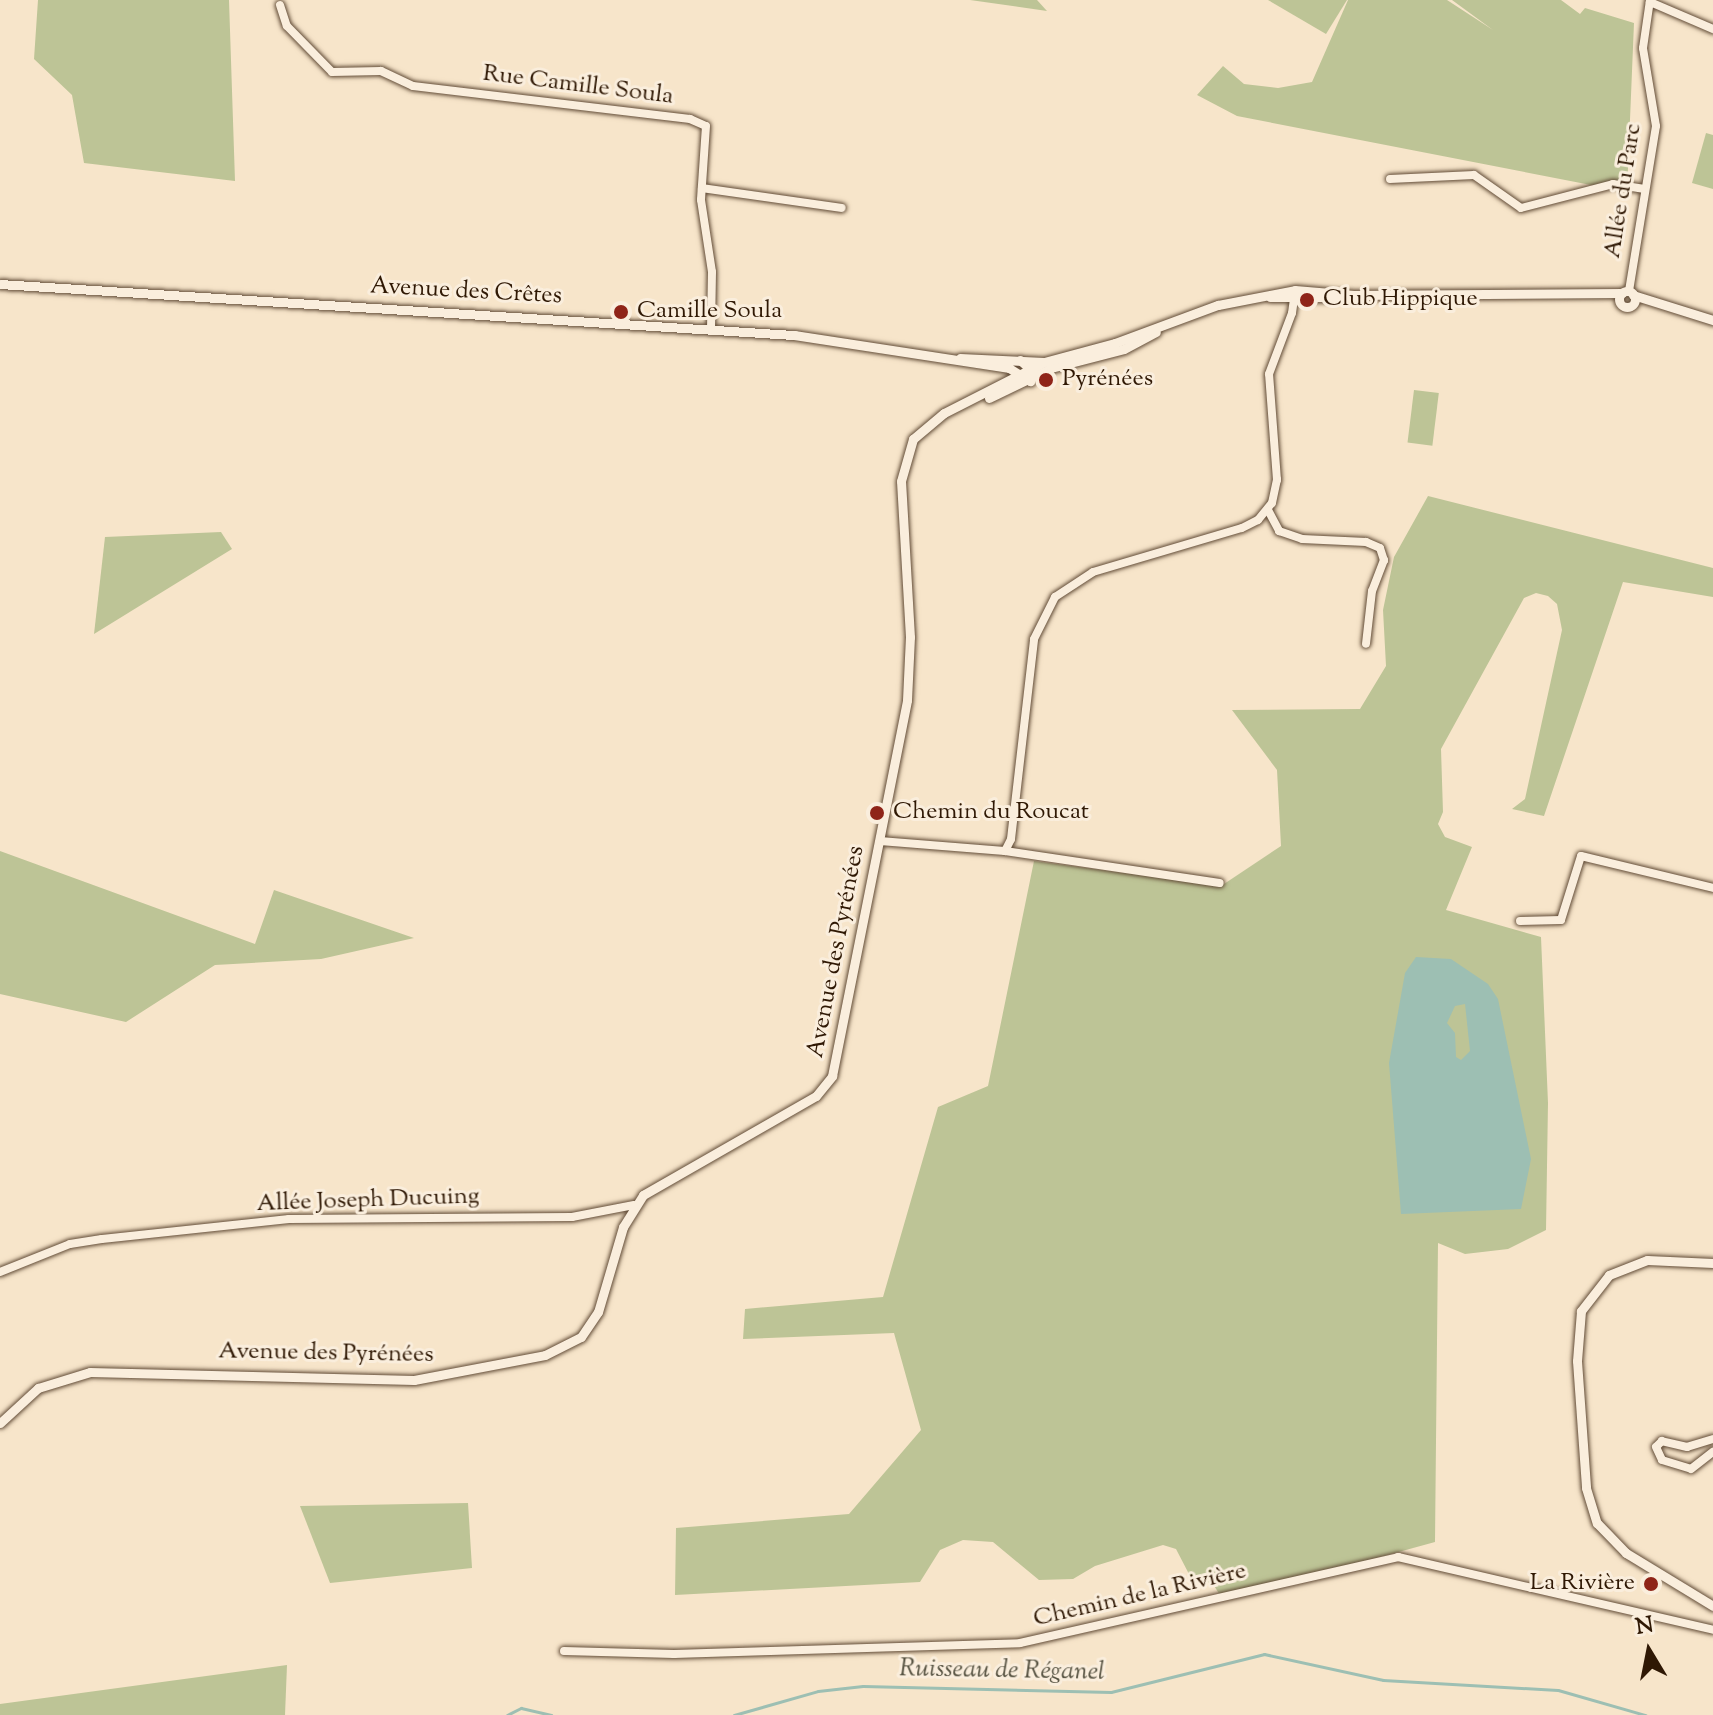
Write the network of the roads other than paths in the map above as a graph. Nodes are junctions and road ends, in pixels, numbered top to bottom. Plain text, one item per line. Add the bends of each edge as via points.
1 (1650, 1) edge
2 (280, 5) dead end
3 (1713, 29) edge
4 (1390, 179) dead end
5 (702, 188) junction
6 (1645, 189) junction
7 (842, 208) dead end
8 (0, 284) edge
9 (1294, 294) junction
10 (1627, 297) junction
11 (1713, 320) edge
12 (1168, 324) junction
13 (711, 328) junction
14 (927, 357) junction
15 (1020, 360) junction
16 (1044, 362) junction
17 (995, 367) junction
18 (1027, 375) junction
19 (1001, 387) junction
20 (959, 405) junction
21 (1268, 510) junction
22 (1366, 644) dead end
23 (880, 841) junction
24 (1005, 851) junction
25 (1220, 883) dead end
26 (1713, 888) edge
27 (1520, 921) dead end
28 (634, 1205) junction
29 (1713, 1263) edge
30 (0, 1272) edge
31 (0, 1423) edge
32 (1713, 1439) edge
33 (1713, 1452) edge
34 (1713, 1606) edge
35 (1713, 1630) edge
36 (564, 1651) dead end

1 - 3 street, Allée du Parc
1 - 6 street, Allée du Parc via 1643,48 1656,126
2 - 5 street, Rue Camille Soula via 287,26 332,72 381,71 413,86 690,119 706,126
4 - 6 street via 1474,175 1521,208 1613,184
5 - 7 street
5 - 13 street, Rue Camille Soula via 712,272
6 - 10 street, Allée du Parc
8 - 13 street, Avenue des Crêtes
9 - 10 street, Avenue des Pyrénées
9 - 12 street, Avenue des Pyrénées via 1239,299
9 - 21 street via 1269,374 1277,480
10 - 11 street
12 - 16 street, Avenue des Pyrénées
12 - 18 street, Avenue des Pyrénées via 1124,349
13 - 14 street, Avenue des Crêtes via 821,338
14 - 15 street, Avenue des Crêtes
14 - 17 street, Avenue des Crêtes
15 - 16 street, Avenue des Crêtes
15 - 18 street
16 - 18 street, Avenue des Pyrénées
17 - 18 street, Avenue des Crêtes
17 - 19 street
18 - 19 street, Avenue des Pyrénées
18 - 20 street, Avenue des Pyrénées
19 - 20 street, Avenue des Pyrénées
20 - 23 street, Avenue des Pyrénées via 920,431 902,466 910,674
21 - 22 street via 1279,531 1302,539 1366,542 1380,548 1384,560 1372,591
21 - 24 street via 1242,528 1093,572 1055,597 1034,639 1011,839
23 - 24 street
23 - 28 street, Avenue des Pyrénées via 842,1041 828,1084 816,1096 662,1181
24 - 25 street
26 - 27 street via 1581,856 1561,920
28 - 30 street, Allée Joseph Ducuing via 572,1217 289,1219 102,1239 53,1250
28 - 31 street, Avenue des Pyrénées via 616,1245 594,1322 562,1349 414,1380 90,1372 38,1388
29 - 34 street via 1647,1260 1609,1275 1581,1311 1577,1361 1586,1488 1597,1523 1626,1553
32 - 33 street via 1687,1447 1662,1441 1656,1447 1662,1460 1691,1469
35 - 36 street, Chemin de la Rivière via 1398,1557 1031,1642 674,1654

